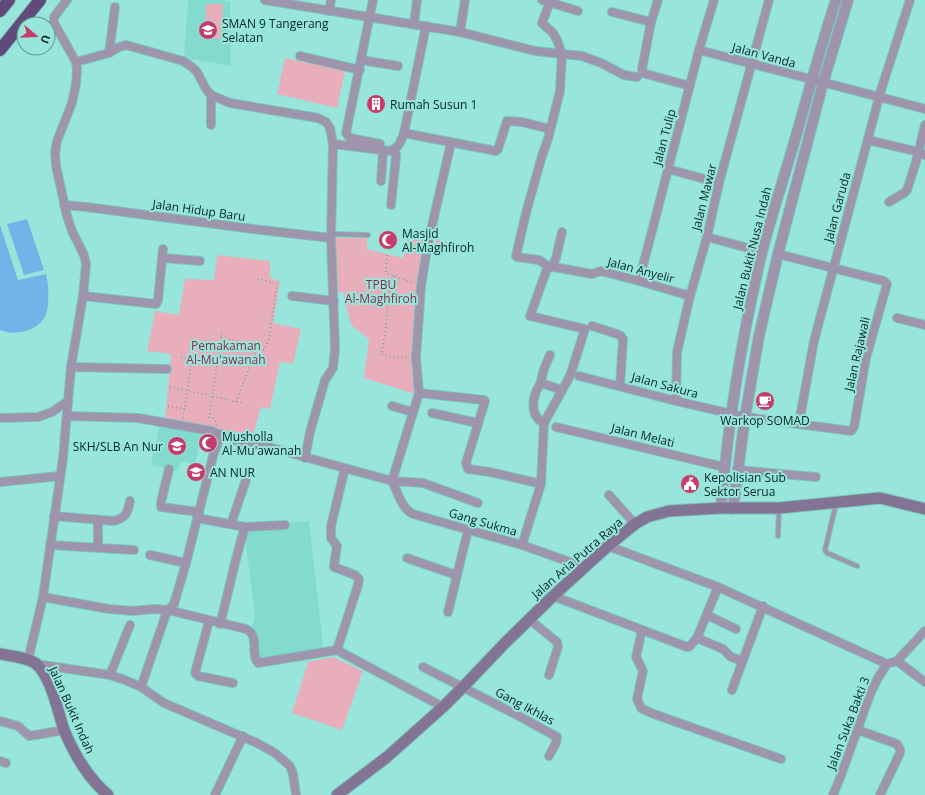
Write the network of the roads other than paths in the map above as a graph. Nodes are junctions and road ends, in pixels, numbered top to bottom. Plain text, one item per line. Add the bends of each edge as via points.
1 (9, 0) edge
2 (40, 0) edge
3 (67, 0) edge
4 (265, 0) edge
5 (331, 0) edge
6 (373, 0) edge
7 (418, 0) edge
8 (465, 0) edge
9 (658, 0) edge
10 (714, 0) edge
11 (769, 0) edge
12 (836, 0) edge
13 (848, 0) edge
14 (910, 0) edge
15 (546, 1) edge
16 (115, 7) dead end
17 (0, 10) edge
18 (329, 11) junction
19 (578, 11) dead end
20 (612, 12) dead end
21 (370, 18) junction
22 (651, 22) junction
23 (414, 24) junction
24 (426, 26) junction
25 (460, 32) junction
26 (0, 50) edge
27 (699, 50) junction
28 (109, 53) junction
29 (562, 54) junction
30 (300, 56) dead end
31 (361, 60) junction
32 (76, 62) junction
33 (751, 64) junction
34 (398, 66) dead end
35 (360, 70) junction
36 (640, 75) junction
37 (812, 80) junction
38 (823, 83) junction
39 (690, 86) junction
40 (211, 95) junction
41 (879, 98) junction
42 (925, 109) edge
43 (211, 125) dead end
44 (925, 125) edge
45 (550, 129) junction
46 (404, 133) junction
47 (868, 140) junction
48 (451, 143) junction
49 (333, 144) junction
50 (382, 147) junction
51 (395, 150) junction
52 (922, 154) edge
53 (668, 169) junction
54 (380, 181) dead end
55 (719, 183) junction
56 (889, 202) dead end
57 (64, 205) junction
58 (391, 205) dead end
59 (562, 232) dead end
60 (368, 235) dead end
61 (331, 236) junction
62 (707, 237) junction
63 (163, 249) dead end
64 (763, 252) junction
65 (778, 254) junction
66 (163, 258) junction
67 (200, 261) dead end
68 (550, 266) junction
69 (833, 268) junction
70 (640, 281) junction
71 (83, 296) junction
72 (292, 296) dead end
73 (690, 296) junction
74 (334, 301) junction
75 (897, 318) dead end
76 (592, 326) dead end
77 (925, 326) edge
78 (550, 354) dead end
79 (71, 367) junction
80 (167, 369) dead end
81 (578, 376) dead end
82 (540, 385) junction
83 (620, 385) junction
84 (562, 390) junction
85 (419, 393) junction
86 (68, 401) junction
87 (676, 401) junction
88 (392, 406) dead end
89 (413, 412) junction
90 (432, 413) dead end
91 (732, 414) junction
92 (67, 416) junction
93 (745, 417) junction
94 (0, 418) edge
95 (478, 423) junction
96 (544, 424) junction
97 (799, 424) junction
98 (556, 426) dead end
99 (851, 431) joint
100 (221, 434) junction
101 (305, 458) junction
102 (724, 467) junction
103 (345, 468) junction
104 (169, 469) dead end
105 (738, 470) junction
106 (60, 476) junction
107 (816, 477) dead end
108 (246, 480) dead end
109 (392, 481) junction
110 (0, 482) edge
111 (541, 484) junction
112 (610, 495) dead end
113 (130, 501) dead end
114 (837, 502) junction
115 (478, 503) dead end
116 (721, 508) junction
117 (733, 508) junction
118 (779, 508) junction
119 (925, 509) edge
120 (198, 515) junction
121 (54, 516) junction
122 (98, 524) dead end
123 (231, 524) junction
124 (635, 524) junction
125 (285, 525) dead end
126 (245, 527) junction
127 (468, 530) junction
128 (778, 536) dead end
129 (50, 545) junction
130 (522, 545) junction
131 (608, 546) junction
132 (98, 548) junction
133 (134, 550) dead end
134 (150, 554) dead end
135 (407, 558) dead end
136 (186, 563) junction
137 (857, 566) dead end
138 (584, 567) junction
139 (456, 575) junction
140 (718, 587) junction
141 (553, 596) junction
142 (44, 597) junction
143 (763, 606) junction
144 (168, 610) junction
145 (448, 612) dead end
146 (707, 615) junction
147 (529, 619) junction
148 (209, 621) junction
149 (220, 624) junction
150 (130, 625) dead end
151 (736, 629) dead end
152 (642, 630) junction
153 (925, 631) edge
154 (697, 638) junction
155 (337, 650) junction
156 (0, 654) edge
157 (743, 661) junction
158 (897, 661) junction
159 (32, 662) junction
160 (887, 664) junction
161 (423, 668) dead end
162 (110, 675) junction
163 (549, 675) dead end
164 (925, 682) edge
165 (233, 683) dead end
166 (141, 687) junction
167 (463, 687) junction
168 (732, 690) dead end
169 (443, 707) junction
170 (0, 721) edge
171 (65, 730) junction
172 (858, 730) junction
173 (243, 736) junction
174 (550, 756) dead end
175 (781, 759) dead end
176 (107, 795) edge
177 (215, 795) edge
178 (296, 795) edge
179 (337, 795) edge
180 (832, 795) edge
181 (880, 795) edge

1 - 17 highway
2 - 26 highway
3 - 32 street via 54,17 54,23
4 - 18 street
5 - 18 street
6 - 21 street
7 - 23 street
8 - 25 street
9 - 22 street
10 - 27 street, Jalan Tulip
11 - 33 street, Jalan Mawar
12 - 37 street, Jalan Bukit Nusa Indah
13 - 38 street
14 - 41 street, Jalan Garuda
15 - 19 street
15 - 29 street via 542,24 553,33
16 - 28 street
18 - 21 street
20 - 22 street
21 - 23 street
21 - 31 street
22 - 36 street
23 - 24 street
24 - 25 street
24 - 46 street
25 - 29 street via 535,51
27 - 33 street, Jalan Vanda
27 - 39 street, Jalan Tulip
28 - 32 street
28 - 40 street via 126,45 183,61 197,72
29 - 36 street via 582,56 624,75
29 - 45 street via 560,91
30 - 35 street
31 - 34 street
31 - 35 street
32 - 57 street via 76,84 72,103 55,153
33 - 37 street, Jalan Vanda
33 - 55 street, Jalan Mawar
35 - 50 street via 346,133 350,138
36 - 39 street
37 - 38 street, Jalan Vanda
37 - 64 street, Jalan Bukit Nusa Indah
38 - 41 street, Jalan Vanda
38 - 65 street
39 - 53 street, Jalan Tulip
40 - 43 street
40 - 49 street via 230,103 322,119 330,128
41 - 42 street, Jalan Vanda
41 - 47 street, Jalan Garuda
44 - 52 street
45 - 48 street via 509,121 496,151
45 - 68 street, Jalan Anyelir via 516,254 517,257 539,260
46 - 48 street
46 - 51 street
47 - 52 street
47 - 69 street, Jalan Garuda
48 - 85 street via 421,286 416,358
49 - 50 street
49 - 61 street
50 - 51 street via 390,151
50 - 54 street
51 - 58 street
52 - 56 street via 916,162 904,194
53 - 55 street
53 - 70 street, Jalan Tulip
55 - 62 street, Jalan Mawar
57 - 61 street, Jalan Hidup Baru via 253,229
57 - 71 street via 86,264
59 - 68 street via 556,258
60 - 61 lane
61 - 74 street
62 - 64 street
62 - 73 street, Jalan Mawar
63 - 66 street
64 - 91 street, Jalan Bukit Nusa Indah
65 - 69 street
65 - 93 street via 759,336
66 - 67 street
66 - 71 street via 156,304
68 - 70 street, Jalan Anyelir via 592,274 601,271
68 - 84 street via 530,316 585,329 570,376
69 - 97 street, Jalan Garuda via 814,341
69 - 99 street, Jalan Rajawali via 884,281 887,287 866,358 854,427
70 - 73 street, Jalan Anyelir
71 - 79 street
72 - 74 street
73 - 87 street, Jalan Mawar via 677,352
74 - 101 street via 333,368 324,380
75 - 77 street
76 - 83 street via 617,334 623,339
78 - 82 street
79 - 80 street
79 - 86 street
81 - 83 street, Jalan Sakura
82 - 84 street
82 - 96 street via 533,412
83 - 87 street, Jalan Sakura
84 - 96 street
85 - 89 street
85 - 95 street via 483,399 485,402
86 - 92 street
86 - 94 street via 52,412 38,417
87 - 91 street, Jalan Sakura
88 - 89 street
89 - 109 street
90 - 95 street
91 - 93 street, Jalan Sakura
91 - 102 street, Jalan Bukit Nusa Indah
92 - 100 street via 138,418
92 - 106 street
93 - 97 street, Jalan Sakura
93 - 105 street
95 - 111 street via 466,463 468,469
96 - 111 street
97 - 99 street, Jalan Sakura
98 - 102 street, Jalan Melati
100 - 101 street via 245,444 254,443
100 - 120 street
101 - 103 street
102 - 116 street, Jalan Bukit Nusa Indah
103 - 109 street
103 - 155 street via 331,526 331,538 337,546 334,567 359,579
104 - 120 street via 161,507
105 - 107 street
105 - 117 street
106 - 110 street
106 - 121 street
108 - 123 street
109 - 115 street via 423,483
109 - 127 street, Gang Sukma via 408,511
111 - 130 street
112 - 124 street
113 - 121 street via 128,511 121,520
114 - 118 main road, Jalan Aria Putra Raya
114 - 119 main road, Jalan Aria Putra Raya via 880,498
114 - 137 lane via 825,550
116 - 117 main road, Jalan Aria Putra Raya
116 - 124 main road, Jalan Aria Putra Raya via 669,511 647,517
117 - 118 main road, Jalan Aria Putra Raya
118 - 128 lane
120 - 123 street
120 - 136 street
121 - 129 street
122 - 132 street
123 - 126 street
124 - 131 main road, Jalan Aria Putra Raya
125 - 126 street
126 - 149 street
127 - 130 street, Gang Sukma
127 - 139 street
129 - 132 street
129 - 142 street
130 - 138 street, Gang Sukma
131 - 138 main road, Jalan Aria Putra Raya
131 - 140 street
132 - 133 street
134 - 136 street
135 - 139 street
136 - 144 street via 174,604
138 - 141 main road, Jalan Aria Putra Raya
139 - 145 street
140 - 143 street
140 - 146 street
141 - 147 main road, Jalan Aria Putra Raya
141 - 152 street
142 - 144 street via 108,609
142 - 159 street
143 - 157 street
143 - 160 street
144 - 148 street
144 - 166 street
146 - 151 street
146 - 154 street
147 - 163 street via 557,642 558,647
147 - 167 main road, Jalan Aria Putra Raya
148 - 149 street
148 - 165 street via 195,673 198,676
149 - 155 street via 250,631 258,663
150 - 162 street
152 - 154 street via 685,647 689,647
152 - 175 street via 636,657 643,671 637,699 641,708
153 - 158 street
154 - 157 street via 724,649 731,657
155 - 169 street
156 - 159 main road
157 - 168 street
158 - 160 street
158 - 164 street
159 - 162 street
159 - 171 main road, Jalan Bukit Indah via 44,674
160 - 172 street, Jalan Suka Bakti 3 via 871,692
161 - 167 street
162 - 166 street
166 - 173 street via 164,703
167 - 169 main road, Jalan Aria Putra Raya
167 - 174 street, Gang Ikhlas via 557,736
169 - 179 main road, Jalan Aria Putra Raya via 387,757
170 - 171 street via 18,726 29,736
171 - 176 main road, Jalan Bukit Indah via 86,771
172 - 180 street, Jalan Suka Bakti 3
172 - 181 street via 897,744 899,747 900,752
173 - 177 street
173 - 178 street via 275,753 290,766

